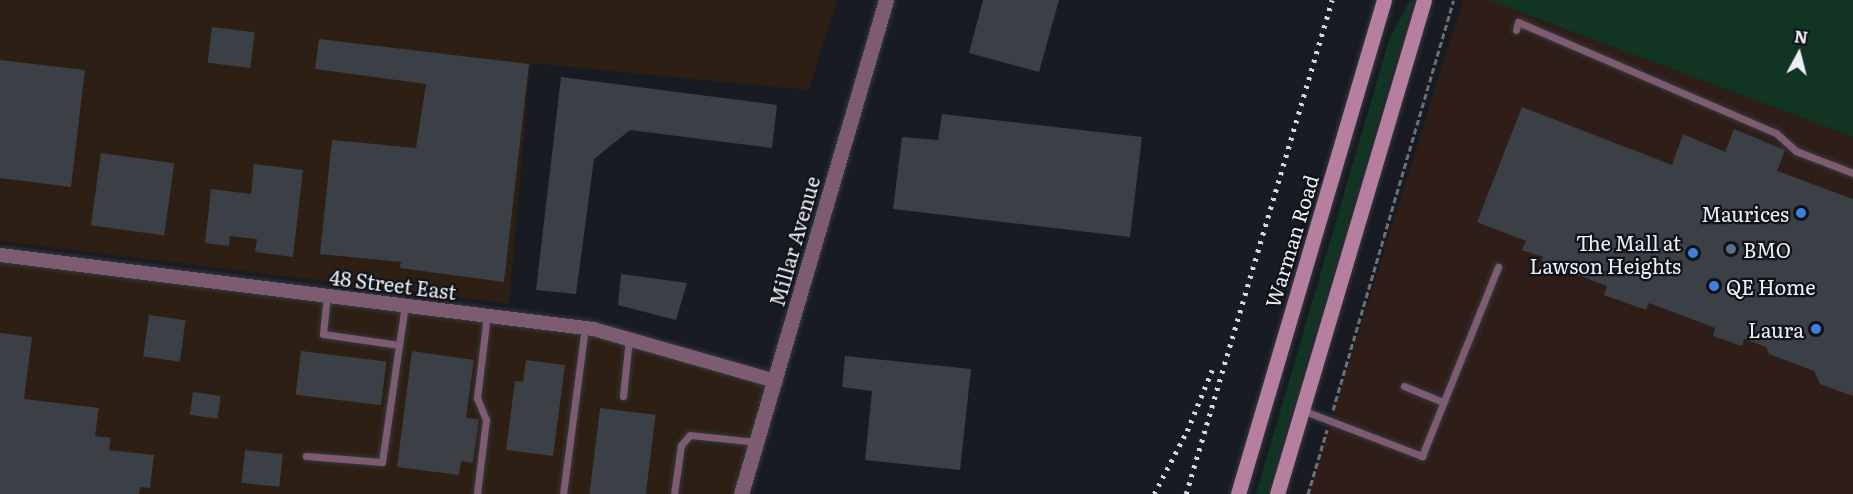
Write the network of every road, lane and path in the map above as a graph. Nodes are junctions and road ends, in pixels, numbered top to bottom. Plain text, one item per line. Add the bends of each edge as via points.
1 (886, 0) edge
2 (1384, 0) edge
3 (1424, 0) edge
4 (1454, 0) edge
5 (1516, 30) dead end
6 (1853, 173) edge
7 (0, 255) edge
8 (1498, 267) dead end
9 (327, 296) junction
10 (405, 305) junction
11 (487, 315) junction
12 (585, 328) junction
13 (629, 339) junction
14 (399, 345) junction
15 (776, 381) junction
16 (1404, 386) dead end
17 (622, 396) dead end
18 (1443, 402) junction
19 (1302, 410) junction
20 (1330, 421) junction
21 (757, 442) junction
22 (306, 456) dead end
23 (477, 493) edge
24 (563, 494) edge
25 (674, 494) edge
26 (741, 494) edge
27 (1238, 494) edge
28 (1277, 494) edge
29 (1308, 494) edge

1 - 15 street, Millar Avenue
2 - 27 main road, Warman Road
3 - 19 main road
4 - 20 path
5 - 6 lane via 1518,22 1776,133 1796,152
7 - 9 street, 48 Street East
8 - 18 lane
9 - 10 street, 48 Street East
9 - 14 lane via 323,334
10 - 11 street, 48 Street East
10 - 14 lane
11 - 12 street, 48 Street East
11 - 23 lane via 477,398 486,420
12 - 13 street, 48 Street East
12 - 24 lane
13 - 15 street, 48 Street East
13 - 17 lane
14 - 22 lane via 382,462
15 - 21 street, Millar Avenue
16 - 18 lane
18 - 20 lane via 1422,456
19 - 20 lane
19 - 28 main road
20 - 29 path
21 - 25 lane via 690,435 681,445
21 - 26 street, Millar Avenue

